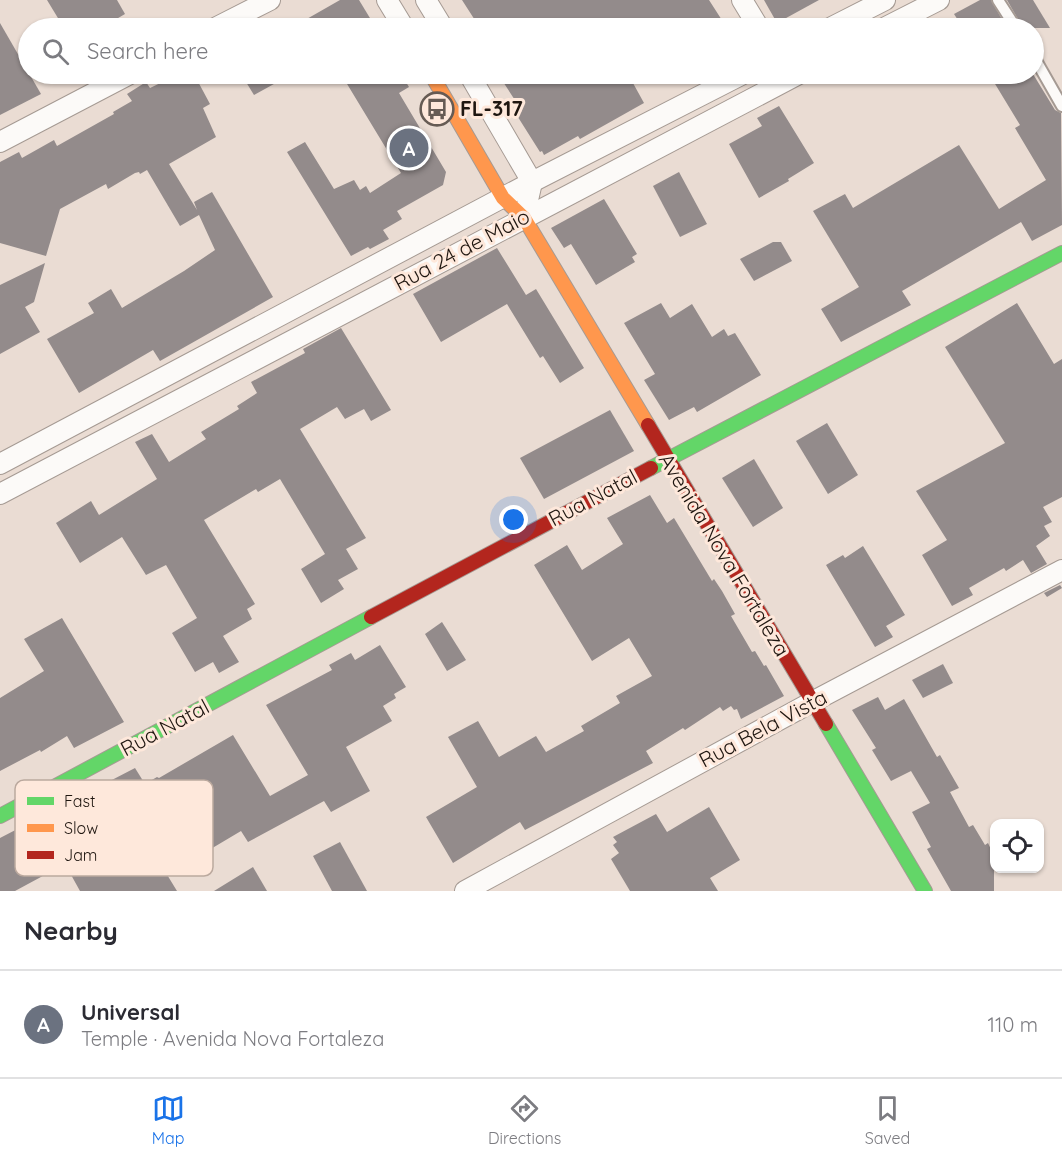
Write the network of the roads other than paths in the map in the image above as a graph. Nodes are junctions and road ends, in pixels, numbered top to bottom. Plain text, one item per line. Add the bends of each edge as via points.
1 (270, 0) edge
2 (387, 0) edge
3 (426, 0) edge
4 (742, 0) edge
5 (885, 0) edge
6 (939, 0) edge
7 (998, 0) edge
8 (235, 18) edge
9 (398, 18) edge
10 (436, 18) edge
11 (753, 18) edge
12 (850, 18) edge
13 (904, 18) edge
14 (1010, 18) edge
15 (1044, 74) edge
16 (111, 84) edge
17 (436, 84) edge
18 (475, 84) edge
19 (723, 84) edge
20 (773, 84) edge
21 (1062, 106) edge
22 (0, 142) edge
23 (532, 182) junction
24 (503, 198) junction
25 (524, 218) junction
26 (1062, 253) edge
27 (342, 282) junction
28 (355, 306) junction
29 (114, 403) junction
30 (126, 428) junction
31 (667, 459) junction
32 (0, 464) edge
33 (0, 494) edge
34 (1062, 570) edge
35 (812, 702) junction
36 (67, 780) edge
37 (15, 808) edge
38 (0, 816) edge
39 (465, 891) edge
40 (925, 891) edge

1 - 8 street
2 - 9 street
3 - 10 street
4 - 11 street
5 - 12 street
6 - 13 street
7 - 14 lane
15 - 21 lane
16 - 22 street
17 - 24 street, Avenida Nova Fortaleza
18 - 23 street
19 - 23 street, Rua 24 de Maio
20 - 25 street, Rua 24 de Maio
23 - 24 street, Rua 24 de Maio
23 - 25 street
24 - 25 street, Avenida Nova Fortaleza
24 - 27 street, Rua 24 de Maio
25 - 28 street, Rua 24 de Maio
25 - 31 street, Avenida Nova Fortaleza
26 - 31 street, Rua Natal
27 - 28 street
27 - 29 street, Rua 24 de Maio
28 - 30 street, Rua 24 de Maio
29 - 30 street
29 - 32 street, Rua 24 de Maio
30 - 33 street, Rua 24 de Maio
31 - 35 street, Avenida Nova Fortaleza
31 - 36 street, Rua Natal
34 - 35 street, Rua Bela Vista
35 - 39 street, Rua Bela Vista
35 - 40 street, Avenida Nova Fortaleza
37 - 38 street, Rua Natal

